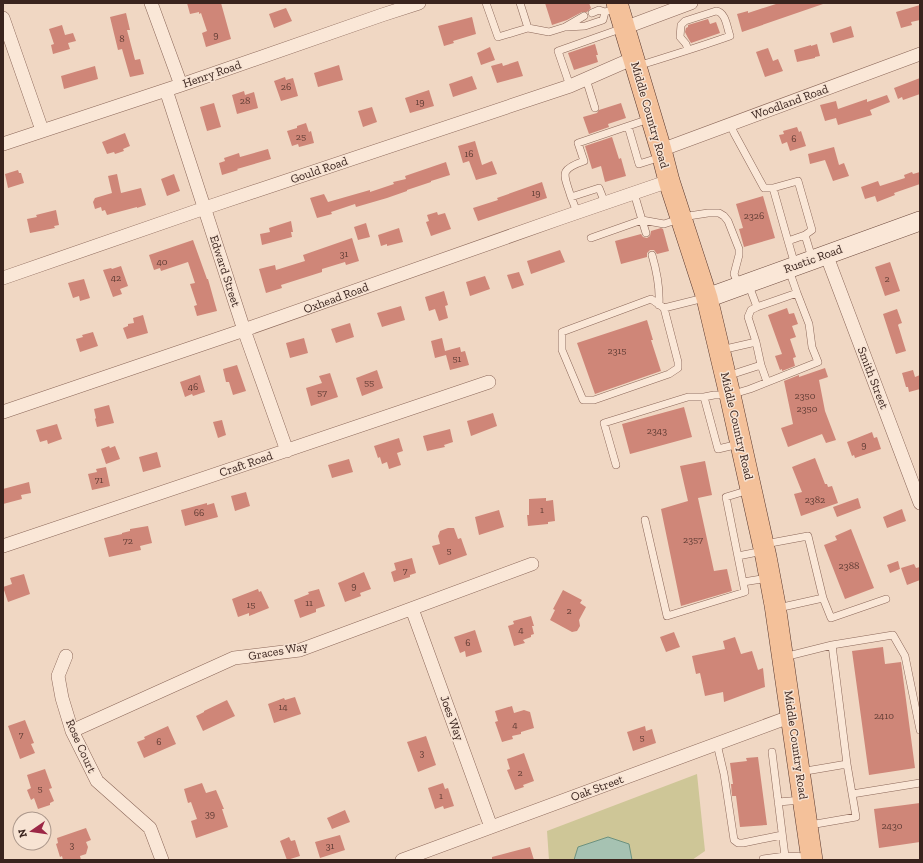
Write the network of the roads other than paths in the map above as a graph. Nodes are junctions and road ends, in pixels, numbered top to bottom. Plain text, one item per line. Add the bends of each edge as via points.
1 (151, 3) edge
2 (419, 3) edge
3 (486, 3) edge
4 (520, 3) edge
5 (691, 3) edge
6 (613, 8) edge
7 (380, 9) edge
8 (592, 13) dead end
9 (584, 16) dead end
10 (3, 18) edge
11 (565, 27) junction
12 (528, 28) junction
13 (624, 28) junction
14 (688, 50) junction
15 (920, 54) edge
16 (639, 61) junction
17 (586, 79) junction
18 (181, 85) junction
19 (570, 86) junction
20 (166, 90) junction
21 (595, 108) dead end
22 (651, 118) junction
23 (730, 124) junction
24 (628, 126) junction
25 (42, 130) junction
26 (3, 144) edge
27 (662, 153) junction
28 (669, 181) junction
29 (773, 188) junction
30 (634, 193) junction
31 (571, 197) junction
32 (605, 203) junction
33 (205, 208) junction
34 (577, 212) junction
35 (680, 218) junction
36 (642, 220) junction
37 (920, 221) edge
38 (646, 233) dead end
39 (805, 235) junction
40 (591, 238) dead end
41 (788, 241) junction
42 (652, 255) dead end
43 (819, 257) junction
44 (792, 267) junction
45 (3, 278) edge
46 (743, 284) junction
47 (797, 293) junction
48 (707, 298) junction
49 (661, 307) junction
50 (758, 307) junction
51 (244, 330) junction
52 (756, 342) junction
53 (719, 351) junction
54 (761, 365) junction
55 (489, 382) dead end
56 (767, 382) junction
57 (727, 386) junction
58 (704, 396) junction
59 (3, 412) edge
60 (741, 444) junction
61 (287, 451) junction
62 (616, 465) dead end
63 (751, 490) junction
64 (920, 503) edge
65 (645, 520) dead end
66 (3, 546) edge
67 (764, 547) junction
68 (738, 556) junction
69 (532, 564) dead end
70 (770, 577) junction
71 (743, 582) junction
72 (823, 598) junction
73 (886, 599) dead end
74 (412, 609) junction
75 (776, 609) junction
76 (832, 645) junction
77 (66, 656) dead end
78 (783, 657) junction
79 (792, 716) junction
80 (920, 730) edge
81 (72, 731) junction
82 (717, 744) junction
83 (772, 752) dead end
84 (847, 764) junction
85 (800, 772) junction
86 (920, 783) edge
87 (852, 794) junction
88 (804, 800) junction
89 (778, 802) junction
90 (807, 825) junction
91 (491, 827) junction
92 (782, 835) junction
93 (785, 856) junction
94 (763, 859) edge
95 (812, 859) edge
96 (162, 860) edge
97 (402, 860) edge

1 - 18 street
2 - 7 street, Henry Road
3 - 12 lane via 498,37
4 - 12 lane
5 - 13 street
6 - 8 lane
6 - 11 lane via 603,20 585,26
6 - 13 main road, Middle Country Road
7 - 18 street, Henry Road
9 - 11 lane
10 - 25 street
11 - 12 lane via 549,32
13 - 16 main road, Middle Country Road
13 - 19 lane via 558,51
14 - 14 lane via 730,36 723,14 716,11 685,21 681,25 680,37
14 - 16 lane
15 - 23 street, Woodland Road
16 - 17 street, Gould Road
16 - 22 main road, Middle Country Road
17 - 19 street, Gould Road
17 - 21 lane
18 - 20 street, Henry Road
19 - 33 street, Gould Road
20 - 25 street, Henry Road
20 - 33 street, Edward Street
22 - 24 lane
22 - 27 main road, Middle Country Road
23 - 27 street, Woodland Road
23 - 29 lane via 764,188
24 - 27 lane via 640,164
24 - 31 lane via 578,143 584,161 570,166 564,175
25 - 26 street, Henry Road
27 - 28 main road, Middle Country Road
28 - 30 street, Oxhead Road
28 - 35 main road, Middle Country Road
29 - 39 lane via 798,181 812,230
29 - 41 lane
30 - 32 street, Oxhead Road
30 - 36 lane
31 - 32 lane via 599,188
31 - 34 lane
32 - 34 street, Oxhead Road
33 - 45 street, Gould Road
33 - 51 street, Edward Street
34 - 51 street, Oxhead Road
35 - 36 lane via 664,224
35 - 46 lane via 705,213 719,213 724,216 739,249 734,274
35 - 48 main road, Middle Country Road
36 - 38 lane
36 - 40 lane
37 - 43 street, Rustic Road
39 - 41 lane
39 - 43 lane
41 - 44 lane
42 - 49 lane
43 - 44 street, Rustic Road
43 - 64 street, Smith Street
44 - 46 street, Rustic Road
44 - 47 lane
46 - 48 street, Rustic Road
46 - 50 lane
47 - 50 lane
47 - 56 lane via 809,324 812,347 818,362
48 - 49 lane
48 - 53 main road, Middle Country Road
49 - 49 lane via 651,299 562,332 562,350 583,400 594,400 669,374 678,368
50 - 52 lane via 751,310 748,317
51 - 59 street, Oxhead Road
51 - 61 street, Edward Street
52 - 53 lane
52 - 54 lane
53 - 57 main road, Middle Country Road
54 - 56 lane
54 - 57 lane
55 - 61 street, Craft Road
56 - 57 lane
57 - 58 lane via 714,395
57 - 60 main road, Middle Country Road
58 - 60 lane via 718,449
58 - 62 lane via 688,397 604,424
60 - 63 main road, Middle Country Road
61 - 66 street, Craft Road
63 - 67 main road, Middle Country Road
63 - 68 lane via 726,497
65 - 71 lane via 667,616 745,592
67 - 68 lane
67 - 70 main road, Middle Country Road
67 - 72 lane via 808,536
68 - 71 lane
69 - 74 street, Graces Way
70 - 71 lane
70 - 75 main road, Middle Country Road
72 - 73 lane via 831,618
72 - 75 lane
74 - 81 street, Graces Way via 300,650 234,658
74 - 91 street, Joes Way
75 - 78 main road, Middle Country Road
76 - 78 lane
76 - 80 lane via 893,635 905,656
76 - 84 lane
77 - 81 street, Rose Court via 58,676
78 - 79 main road, Middle Country Road
79 - 82 street, Oak Street
79 - 85 main road, Middle Country Road
81 - 96 street, Rose Court via 97,781 150,828
82 - 91 street, Oak Street
82 - 92 lane via 734,840 743,843
83 - 89 lane
84 - 85 lane
84 - 87 lane
85 - 88 main road, Middle Country Road
86 - 87 lane
87 - 90 lane via 856,817
88 - 89 lane
88 - 90 main road, Middle Country Road
89 - 92 lane
90 - 95 main road, Middle Country Road
91 - 97 street, Oak Street
92 - 93 lane
93 - 94 lane
93 - 95 lane

